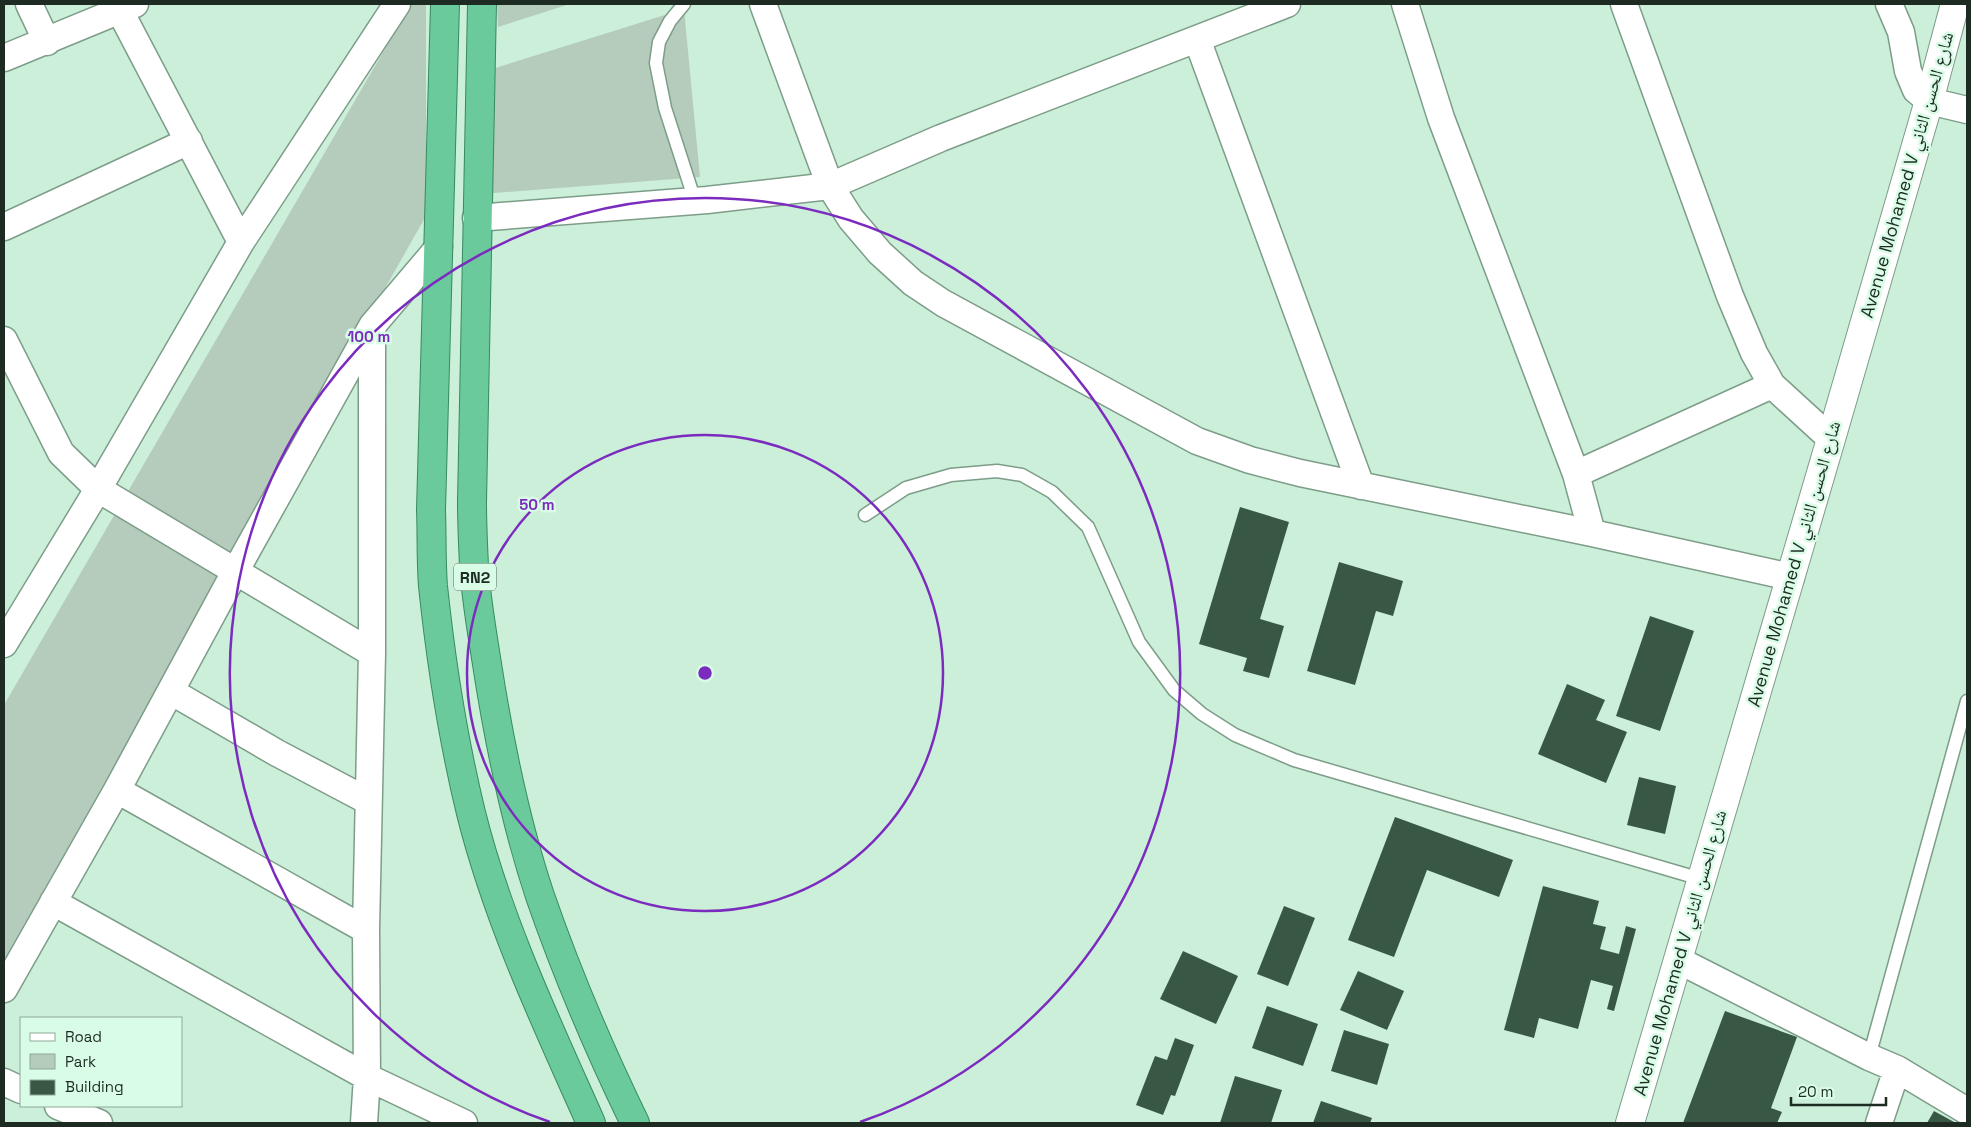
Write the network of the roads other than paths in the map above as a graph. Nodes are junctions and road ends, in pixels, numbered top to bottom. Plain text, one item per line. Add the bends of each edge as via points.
1 (29, 4) edge
2 (397, 4) edge
3 (445, 4) edge
4 (482, 4) edge
5 (684, 4) edge
6 (763, 4) edge
7 (1287, 4) edge
8 (1405, 4) edge
9 (1624, 4) edge
10 (1889, 4) edge
11 (1955, 4) edge
12 (127, 7) edge
13 (1197, 38) junction
14 (47, 42) junction
15 (4, 58) edge
16 (1929, 101) junction
17 (1967, 110) edge
18 (189, 141) junction
19 (830, 186) junction
20 (695, 201) junction
21 (476, 218) junction
22 (4, 227) edge
23 (241, 242) junction
24 (439, 247) junction
25 (372, 326) junction
26 (4, 340) edge
27 (1772, 385) junction
28 (1831, 439) junction
29 (1576, 474) junction
30 (1361, 486) junction
31 (98, 489) junction
32 (865, 515) dead end
33 (1592, 533) junction
34 (235, 572) junction
35 (1791, 577) junction
36 (4, 639) edge
37 (372, 653) junction
38 (172, 692) junction
39 (1967, 701) edge
40 (117, 790) junction
41 (368, 800) junction
42 (1701, 879) junction
43 (52, 902) junction
44 (366, 930) junction
45 (1678, 960) junction
46 (4, 989) edge
47 (1869, 1058) junction
48 (1897, 1069) junction
49 (367, 1077) junction
50 (4, 1082) edge
51 (20, 1090) edge
52 (60, 1107) edge
53 (1967, 1111) edge
54 (99, 1123) edge
55 (364, 1123) edge
56 (464, 1123) edge
57 (591, 1123) edge
58 (635, 1123) edge
59 (1630, 1123) edge
60 (1879, 1123) edge

1 - 14 street
2 - 23 street
3 - 24 highway, RN2
4 - 21 highway, RN2
5 - 20 lane via 659,42 656,63 665,108
6 - 19 street
7 - 13 street
8 - 29 street via 1441,118
9 - 27 street via 1730,296 1754,353
10 - 16 street via 1901,32 1911,81
11 - 16 street, Avenue Mohamed V شارع الحسن الثاني
12 - 14 street
12 - 18 street
13 - 19 street via 941,138
13 - 30 street
14 - 15 street
16 - 17 street
16 - 28 street, Avenue Mohamed V شارع الحسن الثاني
18 - 22 street
18 - 23 street
19 - 20 street
19 - 30 street via 851,219 880,253 913,283 943,304 1197,442 1300,474
20 - 21 street
21 - 58 highway, RN2 via 474,568 492,701 517,814 540,896 588,1023
23 - 31 street
24 - 25 street
24 - 57 highway, RN2 via 432,455 433,584 455,741 494,889 549,1032
25 - 34 street
25 - 37 street
26 - 31 street via 62,453
27 - 28 street
27 - 29 street
28 - 35 street, Avenue Mohamed V شارع الحسن الثاني
29 - 33 street
30 - 33 street
31 - 34 street
31 - 36 street
32 - 42 lane via 906,488 951,475 996,471 1022,475 1052,492 1088,527 1139,642 1174,690 1202,714 1235,735 1294,760
33 - 35 street
34 - 37 street
34 - 38 street
35 - 42 street, Avenue Mohamed V شارع الحسن الثاني
37 - 41 street
38 - 40 street
38 - 41 street via 277,753
39 - 47 lane
40 - 43 street
40 - 44 street
41 - 44 street
42 - 45 street, Avenue Mohamed V شارع الحسن الثاني
43 - 46 street
43 - 49 street
44 - 49 street
45 - 47 street
45 - 59 street, Avenue Mohamed V شارع الحسن الثاني
47 - 48 street
48 - 53 street
48 - 60 street
49 - 55 street
49 - 56 street
50 - 51 street
52 - 54 street

